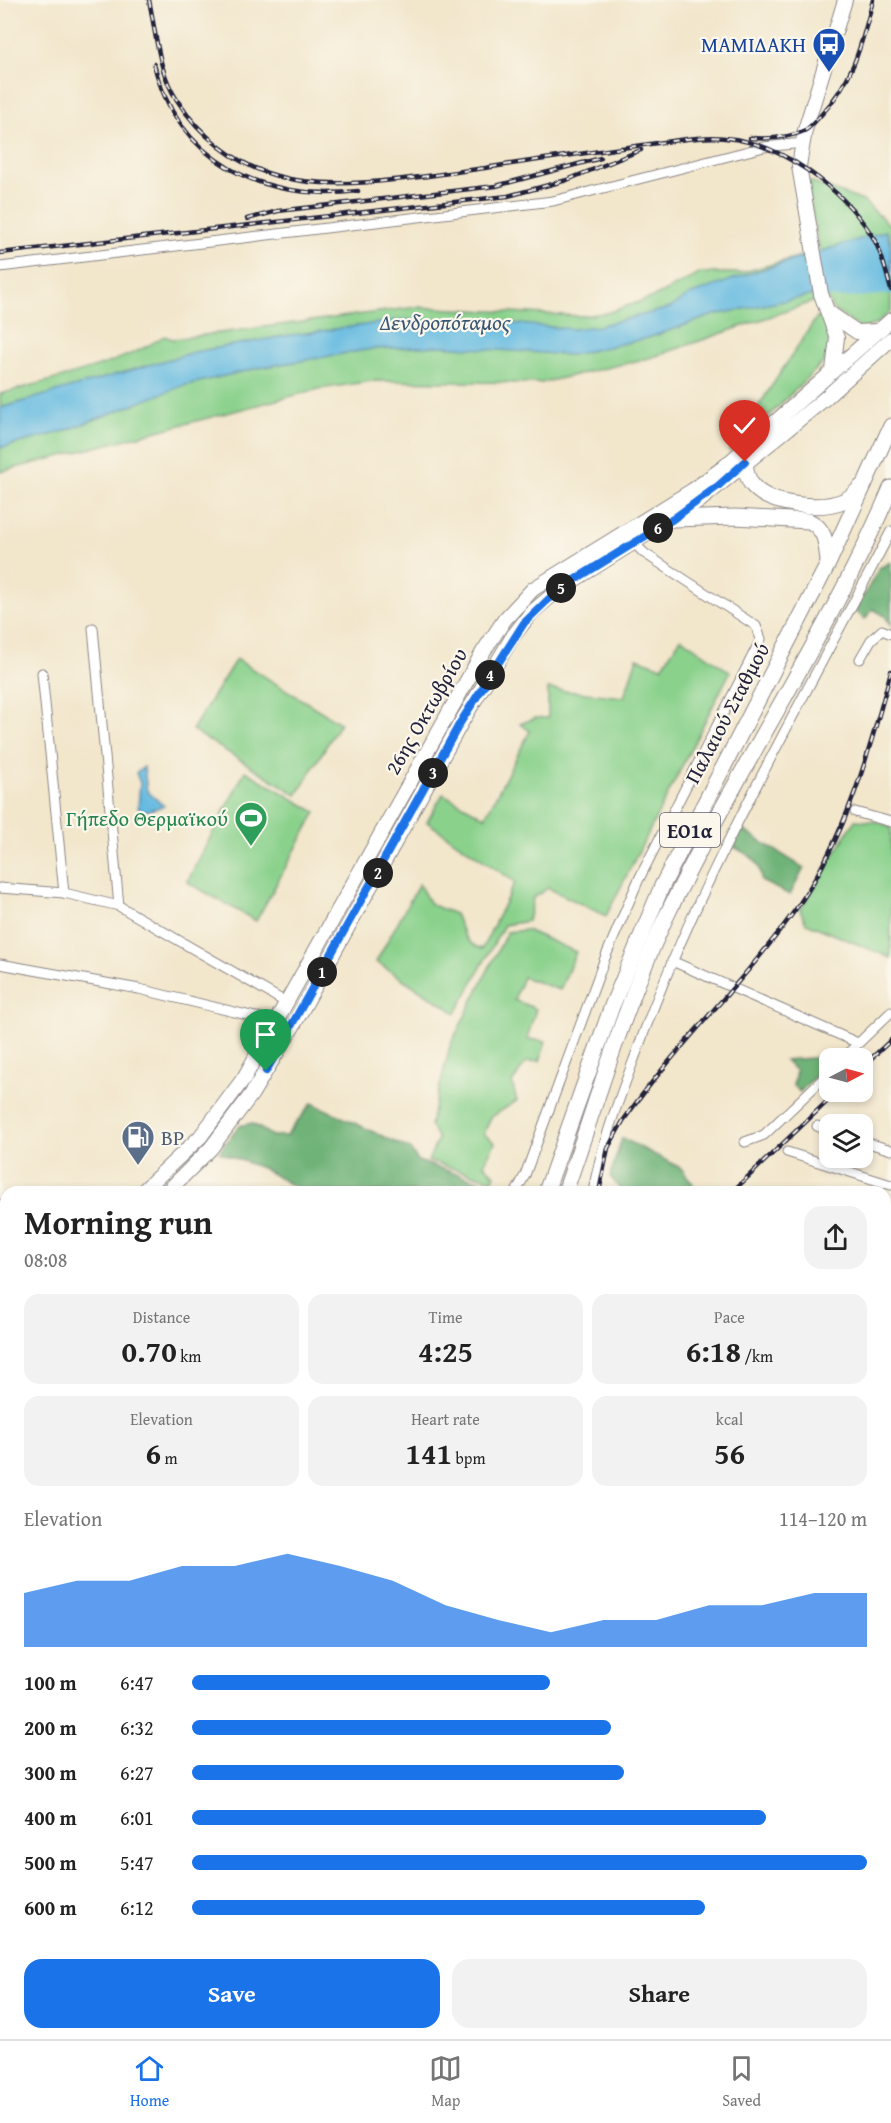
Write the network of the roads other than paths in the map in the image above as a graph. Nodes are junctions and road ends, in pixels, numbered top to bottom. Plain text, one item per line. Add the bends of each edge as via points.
1 (845, 0) edge
2 (802, 143) junction
3 (0, 267) edge
4 (827, 310) junction
5 (891, 320) edge
6 (833, 323) junction
7 (877, 331) junction
8 (891, 339) edge
9 (854, 350) junction
10 (865, 363) junction
11 (832, 370) junction
12 (891, 426) edge
13 (745, 462) junction
14 (866, 482) junction
15 (891, 488) edge
16 (673, 519) junction
17 (891, 531) edge
18 (629, 538) junction
19 (828, 564) junction
20 (93, 628) dead end
21 (891, 634) edge
22 (860, 659) dead end
23 (42, 673) dead end
24 (855, 812) dead end
25 (891, 822) edge
26 (0, 888) edge
27 (64, 893) junction
28 (119, 906) junction
29 (672, 961) junction
30 (0, 964) edge
31 (287, 1003) junction
32 (891, 1012) edge
33 (277, 1023) junction
34 (292, 1026) junction
35 (858, 1043) junction
36 (853, 1048) edge
37 (819, 1082) edge
38 (745, 1142) dead end
39 (873, 1144) edge
40 (891, 1150) edge
41 (787, 1152) dead end
42 (891, 1185) edge
43 (149, 1186) edge
44 (172, 1186) edge
45 (519, 1186) edge
46 (548, 1186) edge
47 (568, 1186) edge
48 (593, 1186) edge

1 - 2 main road
2 - 3 street via 764,147 553,201
2 - 4 main road via 800,181
4 - 6 main road
4 - 7 main road via 857,332
5 - 7 main road, 26ης Οκτωβρίου
6 - 9 main road
6 - 11 main road via 838,345
7 - 9 main road, 26ης Οκτωβρίου
8 - 10 main road, 26ης Οκτωβρίου
9 - 10 main road
9 - 11 main road, 26ης Οκτωβρίου
10 - 13 main road, 26ης Οκτωβρίου
11 - 18 main road, 26ης Οκτωβρίου via 723,467
12 - 14 main road, Παλαιού Σταθμού / ΕΟ1α
13 - 14 main road via 755,488 780,503 842,502
13 - 16 main road, 26ης Οκτωβρίου
14 - 19 main road, Παλαιού Σταθμού / ΕΟ1α
15 - 47 main road, Παλαιού Σταθμού / ΕΟ1α via 851,574 665,920 626,1014
16 - 18 main road, 26ης Οκτωβρίου
16 - 19 main road via 809,521 825,537
17 - 29 street via 719,861
18 - 31 main road, 26ης Οκτωβρίου via 533,589 505,619
18 - 34 main road, 26ης Οκτωβρίου via 543,601 513,636 460,723
18 - 45 street via 644,554 756,626 761,639 638,881
19 - 46 main road, Παλαιού Σταθμού / ΕΟ1α via 662,886 612,1006
20 - 28 street
21 - 22 street via 877,632
23 - 27 street
24 - 25 street
26 - 27 street
27 - 28 street
28 - 31 street
29 - 35 street
29 - 48 street via 605,1138
30 - 33 street via 139,989
31 - 33 main road, 26ης Οκτωβρίου
32 - 35 street
33 - 34 street
33 - 43 main road, 26ης Οκτωβρίου via 223,1109 186,1152
34 - 44 main road, 26ης Οκτωβρίου via 234,1120
35 - 36 street
37 - 38 street via 764,1135
39 - 40 street
41 - 42 street

